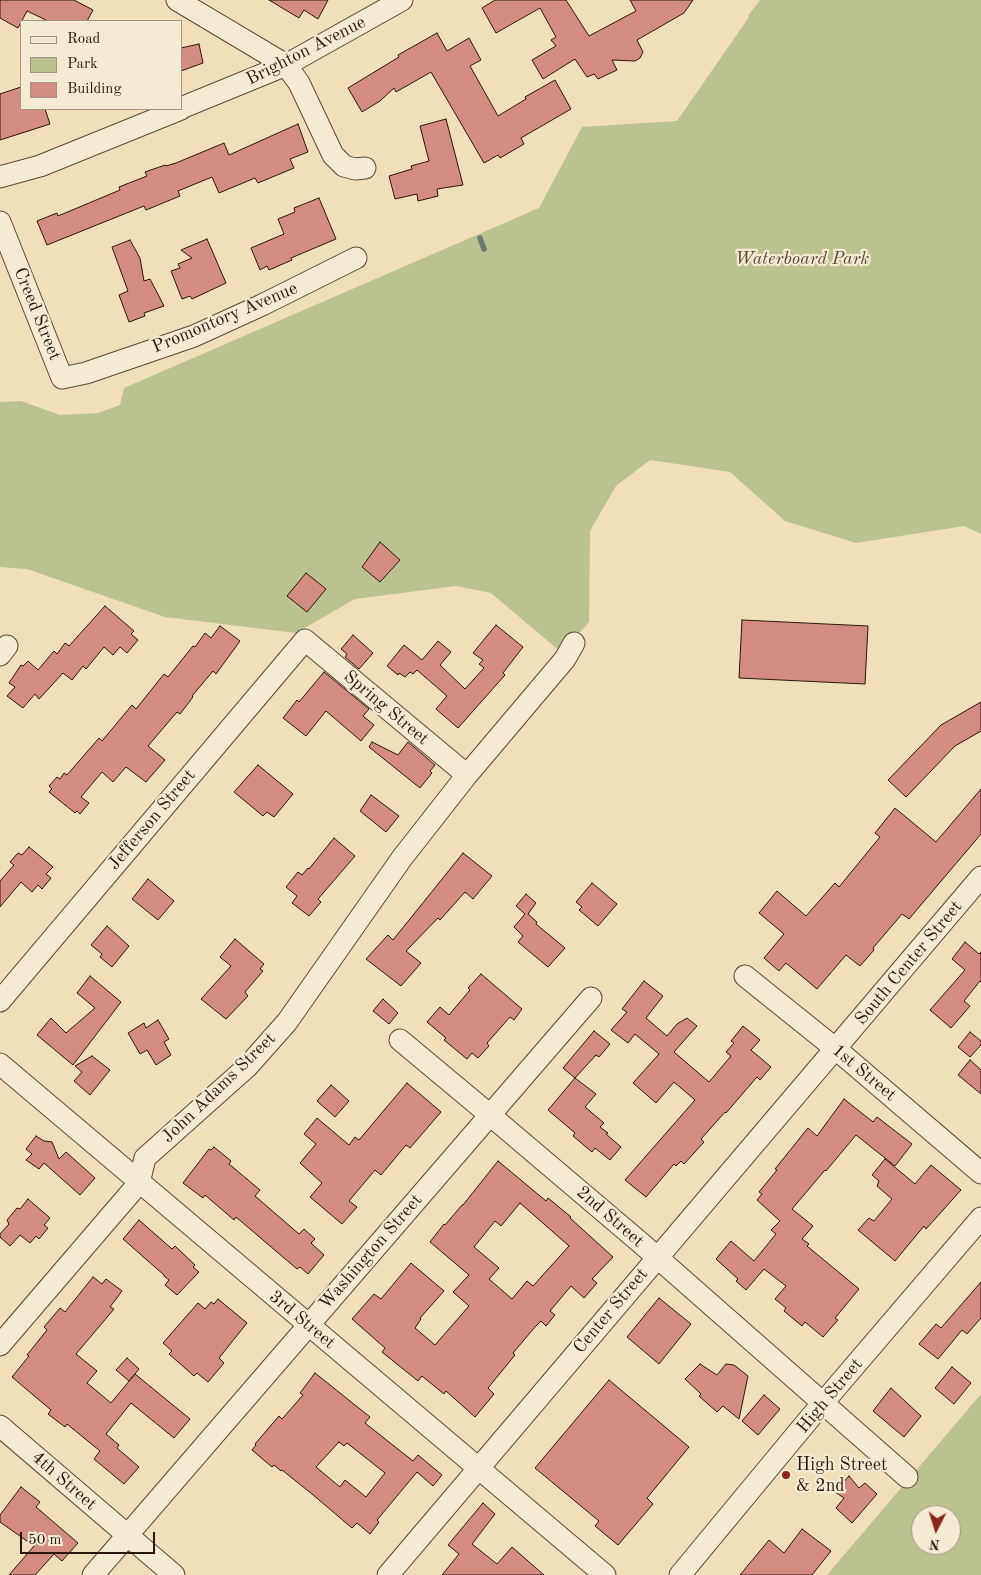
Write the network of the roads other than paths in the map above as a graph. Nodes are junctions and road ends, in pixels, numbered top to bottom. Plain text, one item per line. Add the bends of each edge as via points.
1 (177, 0) edge
2 (402, 0) edge
3 (286, 65) junction
4 (182, 109) edge
5 (179, 110) edge
6 (365, 168) dead end
7 (0, 177) edge
8 (0, 222) edge
9 (356, 258) dead end
10 (62, 378) joint
11 (305, 640) joint
12 (574, 643) dead end
13 (466, 775) junction
14 (981, 877) edge
15 (745, 976) dead end
16 (591, 998) dead end
17 (0, 1001) edge
18 (400, 1040) dead end
19 (836, 1049) junction
20 (0, 1064) edge
21 (490, 1114) junction
22 (981, 1173) edge
23 (139, 1183) junction
24 (981, 1218) edge
25 (657, 1258) junction
26 (308, 1325) junction
27 (0, 1345) edge
28 (822, 1404) junction
29 (0, 1426) edge
30 (478, 1468) junction
31 (907, 1477) dead end
32 (127, 1536) junction
33 (93, 1575) edge
34 (174, 1575) edge
35 (388, 1575) edge
36 (605, 1575) edge
37 (680, 1575) edge

1 - 3 street
2 - 3 street, Brighton Avenue
3 - 4 street, Brighton Avenue
3 - 6 street via 299,82 333,155 344,166
5 - 7 street, Brighton Avenue via 40,166
8 - 10 street, Creed Street
9 - 10 street, Promontory Avenue via 194,336 86,373
11 - 13 street, Spring Street
11 - 17 street, Jefferson Street
12 - 13 street, John Adams Street via 565,659
13 - 23 street, John Adams Street via 402,858 287,1022 247,1067 145,1158
14 - 19 street, South Center Street
15 - 19 street, 1st Street
16 - 21 street, Washington Street
18 - 21 street, 2nd Street
19 - 22 street, 1st Street
19 - 25 street, Center Street
20 - 23 street, 3rd Street
21 - 25 street, 2nd Street
21 - 26 street, Washington Street
23 - 26 street, 3rd Street
23 - 27 street, John Adams Street
24 - 28 street, High Street
25 - 28 street, 2nd Street
25 - 30 street, Center Street
26 - 30 street, 3rd Street
26 - 32 street, Washington Street
28 - 31 street, 2nd Street
28 - 37 street, High Street
29 - 32 street, 4th Street
30 - 35 street, Center Street
30 - 36 street, 3rd Street
32 - 33 street, Washington Street
32 - 34 street, 4th Street

